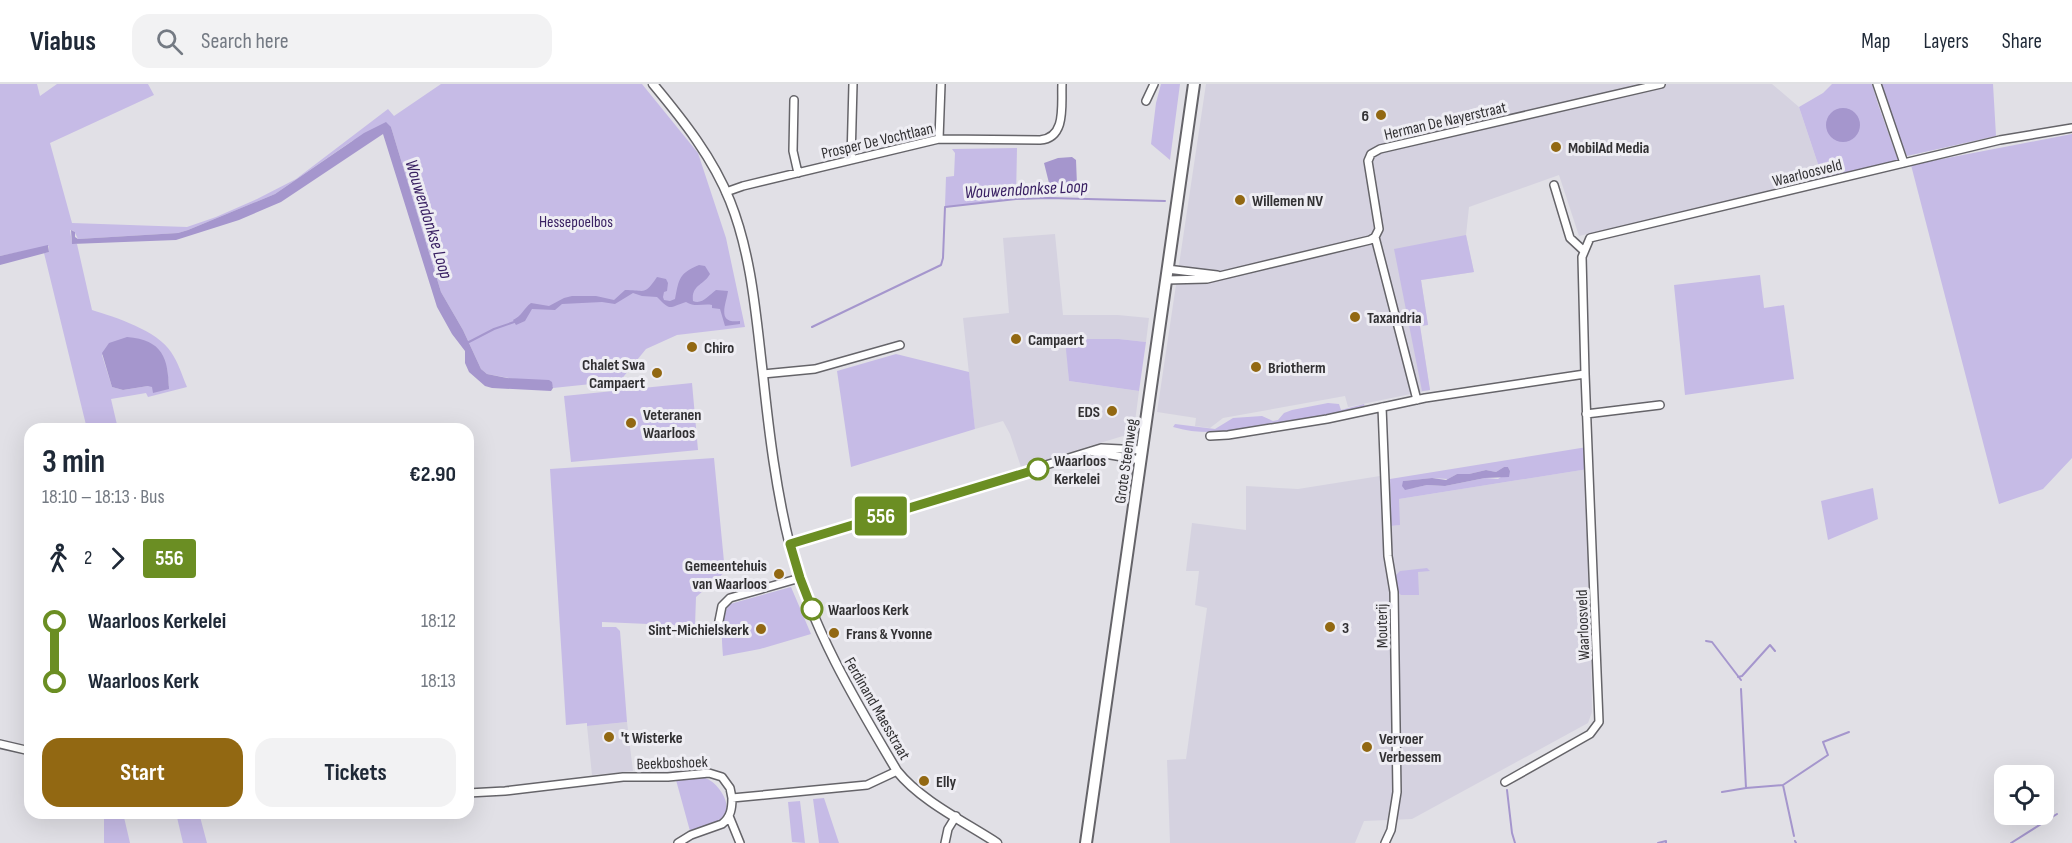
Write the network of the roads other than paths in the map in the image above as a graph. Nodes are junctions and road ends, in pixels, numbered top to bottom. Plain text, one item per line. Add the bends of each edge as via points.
1 (653, 84) edge
2 (853, 84) edge
3 (941, 84) edge
4 (1062, 84) edge
5 (1154, 84) edge
6 (1194, 84) edge
7 (1661, 84) edge
8 (1876, 84) edge
9 (794, 100) dead end
10 (1146, 101) dead end
11 (2072, 128) edge
12 (939, 139) junction
13 (851, 159) junction
14 (1904, 163) junction
15 (798, 173) junction
16 (1554, 185) dead end
17 (726, 192) junction
18 (1375, 237) junction
19 (1584, 251) junction
20 (1166, 274) junction
21 (900, 345) dead end
22 (763, 374) junction
23 (1585, 374) junction
24 (1417, 400) junction
25 (1660, 405) dead end
26 (1382, 407) junction
27 (1586, 414) junction
28 (1210, 436) dead end
29 (1141, 455) junction
30 (790, 544) junction
31 (800, 578) junction
32 (718, 626) dead end
33 (0, 744) edge
34 (24, 750) edge
35 (897, 771) junction
36 (1504, 782) dead end
37 (474, 793) edge
38 (732, 798) junction
39 (729, 816) junction
40 (956, 816) junction
41 (678, 843) edge
42 (740, 843) edge
43 (945, 843) edge
44 (997, 843) edge
45 (1086, 843) edge
46 (1385, 843) edge

1 - 17 street, Ferdinand Maesstraat via 694,137
2 - 13 street
3 - 12 street
4 - 12 street, Prosper De Vochtlaan via 1059,129 1051,138
5 - 10 street
6 - 20 main road, Grote Steenweg
7 - 18 street, Herman De Nayerstraat via 1380,149 1368,161 1379,220
8 - 14 street
9 - 15 street via 793,151
11 - 14 street, Waarloosveld
12 - 13 street, Prosper De Vochtlaan
13 - 15 street, Prosper De Vochtlaan
14 - 19 street, Waarloosveld via 1590,238
15 - 17 street, Prosper De Vochtlaan
16 - 19 street via 1570,238
17 - 22 street, Ferdinand Maesstraat via 750,273
18 - 20 street via 1365,243 1207,279
18 - 24 street
19 - 23 street, Waarloosveld
20 - 29 main road, Grote Steenweg
21 - 22 street via 816,369
22 - 30 street, Ferdinand Maesstraat
23 - 24 street
23 - 27 street, Waarloosveld
24 - 26 street
25 - 27 street
26 - 28 street
26 - 46 street, Mouterij via 1388,556 1394,592 1397,792
27 - 36 street, Waarloosveld via 1599,722 1590,734
29 - 30 street via 1101,448
29 - 45 main road, Grote Steenweg
30 - 31 street, Ferdinand Maesstraat
31 - 32 street via 730,598 722,606
31 - 35 street, Ferdinand Maesstraat via 832,658
33 - 34 street
35 - 38 street via 867,785
35 - 40 street, Ferdinand Maesstraat via 912,787
37 - 38 street, Beekboshoek via 622,777 709,773 722,777
38 - 39 street
39 - 41 street via 722,824
39 - 42 street
40 - 43 street
40 - 44 street, Ferdinand Maesstraat

